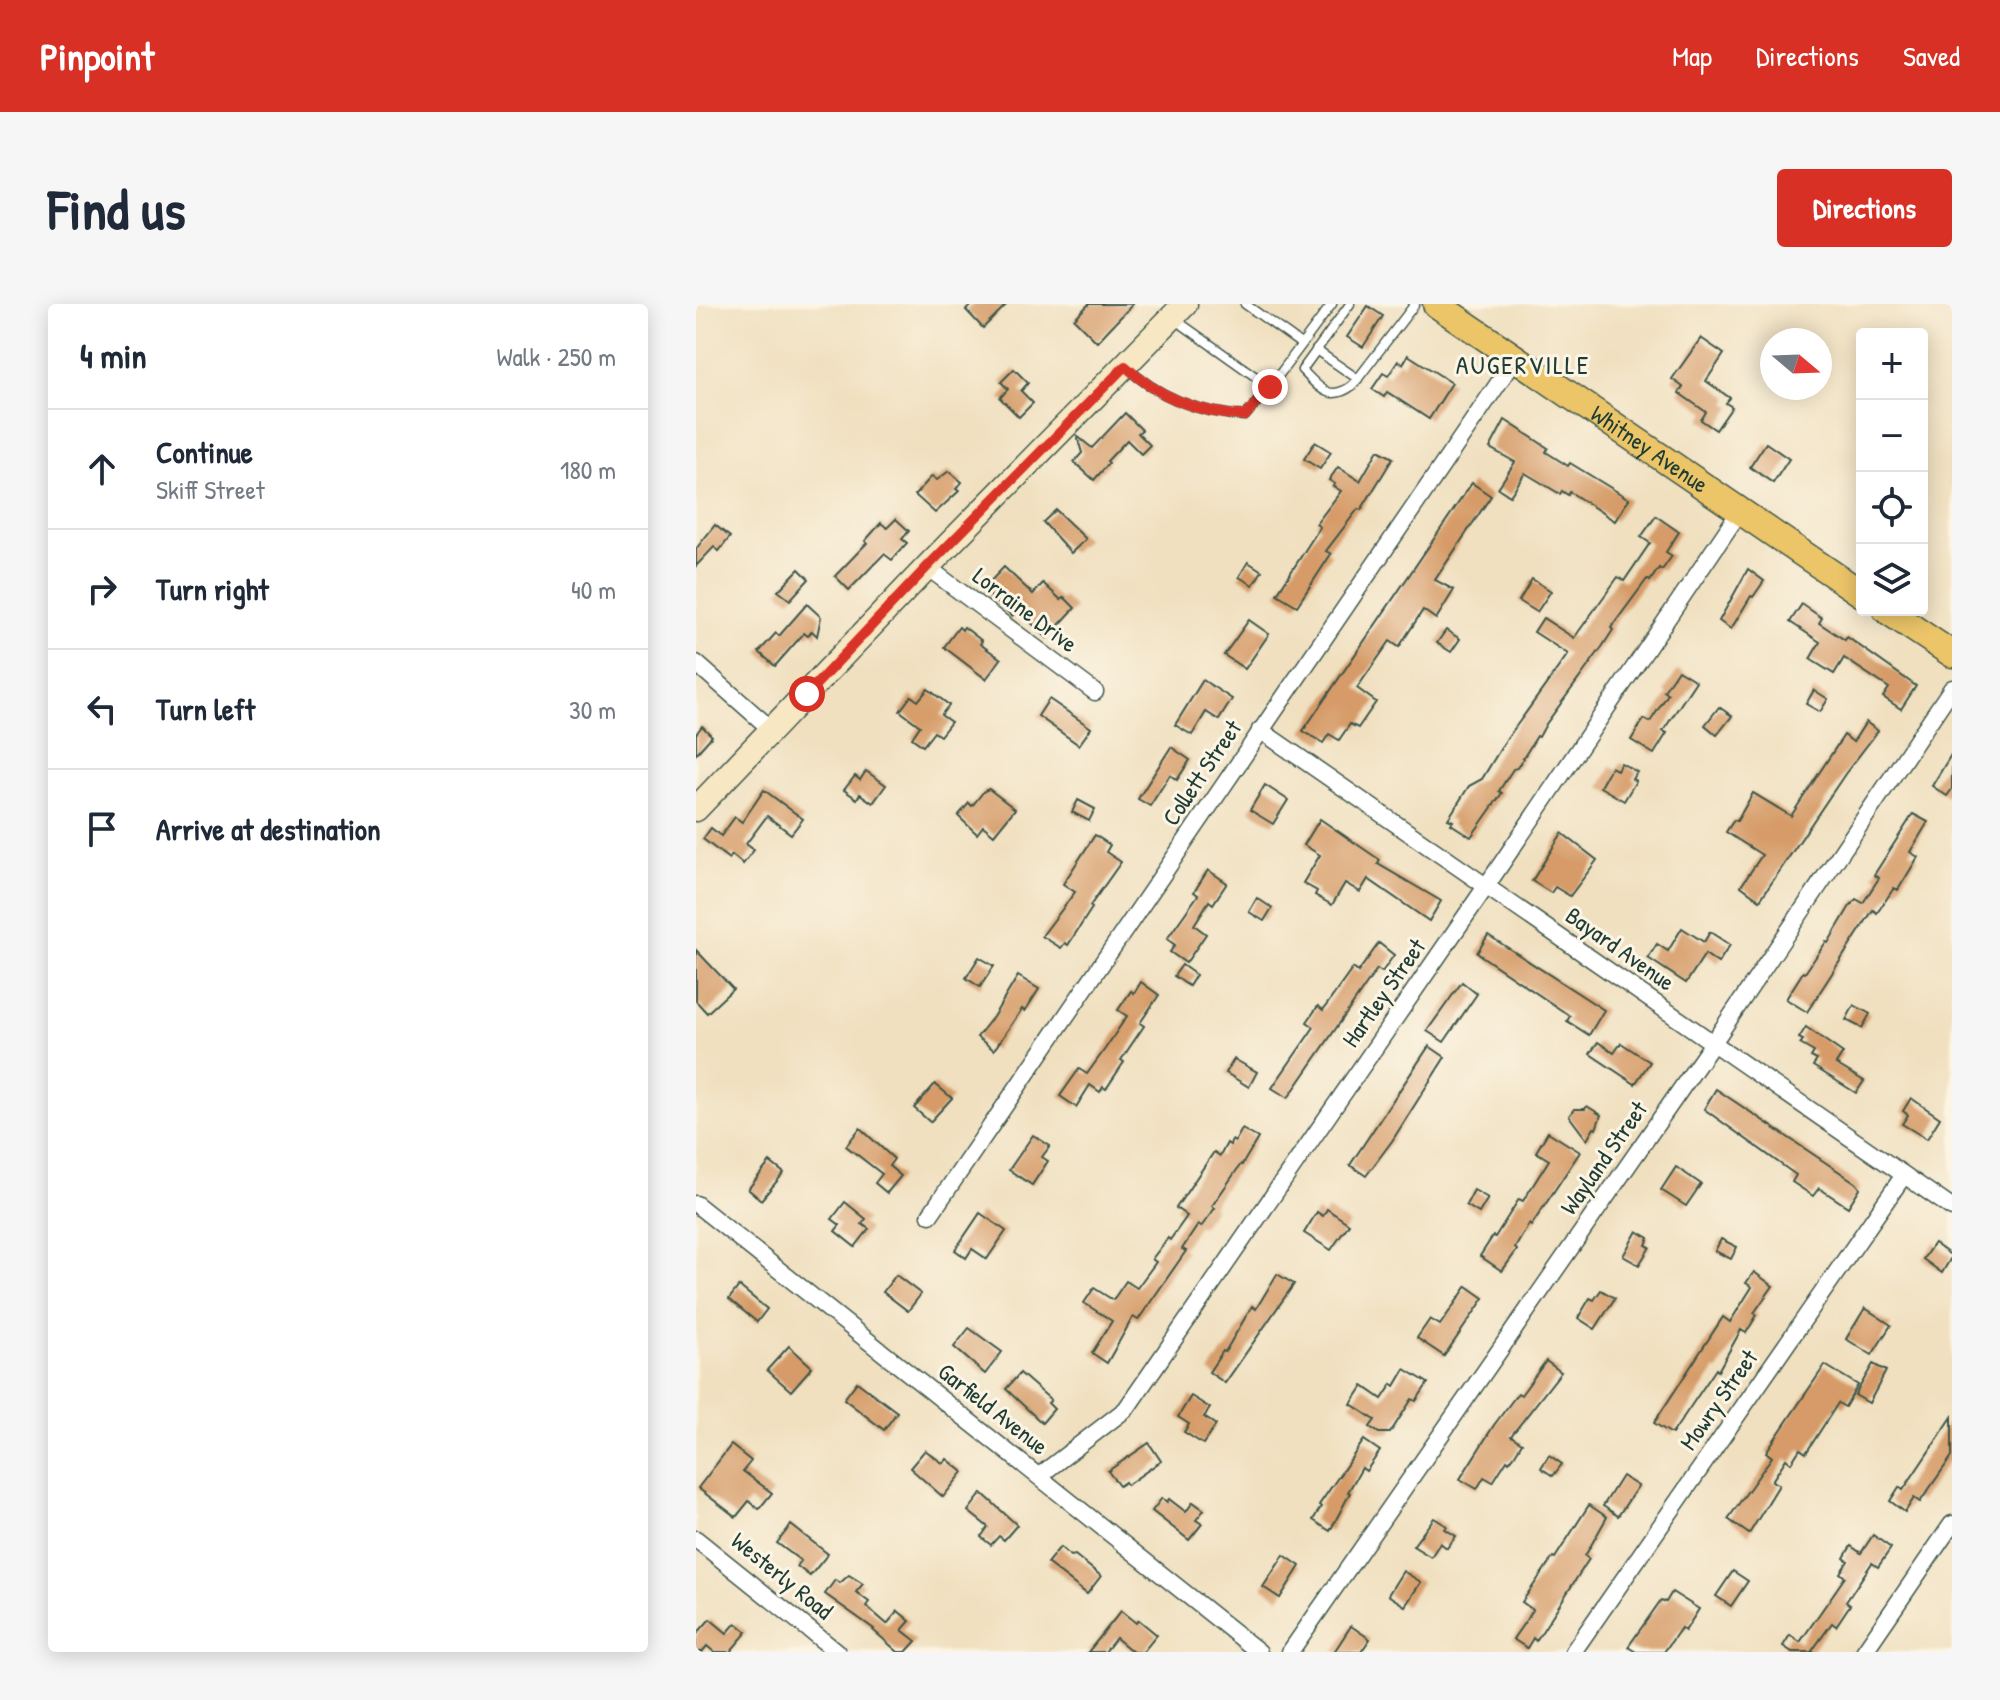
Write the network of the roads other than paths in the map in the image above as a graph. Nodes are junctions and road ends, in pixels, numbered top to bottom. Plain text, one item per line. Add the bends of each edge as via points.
1 (1245, 304) edge
2 (1332, 304) edge
3 (1350, 304) edge
4 (1415, 304) edge
5 (1447, 307) edge
6 (1179, 311) edge
7 (1301, 344) junction
8 (1316, 350) junction
9 (1515, 359) junction
10 (1125, 366) junction
11 (1358, 379) junction
12 (1270, 387) junction
13 (1740, 511) junction
14 (927, 567) junction
15 (1856, 590) edge
16 (1895, 616) edge
17 (1952, 654) edge
18 (696, 663) edge
19 (1952, 688) edge
20 (1095, 692) dead end
21 (772, 730) junction
22 (1260, 730) junction
23 (696, 809) edge
24 (1487, 885) junction
25 (1713, 1043) junction
26 (1904, 1175) junction
27 (696, 1204) edge
28 (1952, 1208) edge
29 (930, 1215) dead end
30 (1039, 1476) junction
31 (1952, 1524) edge
32 (696, 1539) edge
33 (837, 1652) edge
34 (1259, 1652) edge
35 (1290, 1652) edge
36 (1573, 1652) edge
37 (1864, 1652) edge

1 - 7 lane
2 - 7 lane
3 - 8 lane
4 - 11 lane
5 - 9 main road, Whitney Avenue
6 - 10 main road
6 - 12 lane
7 - 12 lane
8 - 11 lane
8 - 11 lane via 1302,370 1317,385 1340,395
9 - 13 main road, Whitney Avenue
9 - 22 street, Collett Street
10 - 12 lane via 1180,402 1218,414 1245,416
10 - 14 main road
13 - 15 main road, Whitney Avenue
13 - 24 street, Hartley Street
14 - 20 street, Lorraine Drive
14 - 21 main road
16 - 17 main road
18 - 21 street
19 - 25 street, Wayland Street
21 - 23 main road
22 - 24 street, Bayard Avenue
22 - 29 street, Collett Street
24 - 25 street, Bayard Avenue
24 - 30 street, Hartley Street via 1126,1409
25 - 26 street, Bayard Avenue
25 - 35 street, Wayland Street
26 - 28 street, Bayard Avenue
26 - 36 street, Mowry Street
27 - 30 street, Garfield Avenue
30 - 34 street, Garfield Avenue
31 - 37 street
32 - 33 street, Westerly Road

